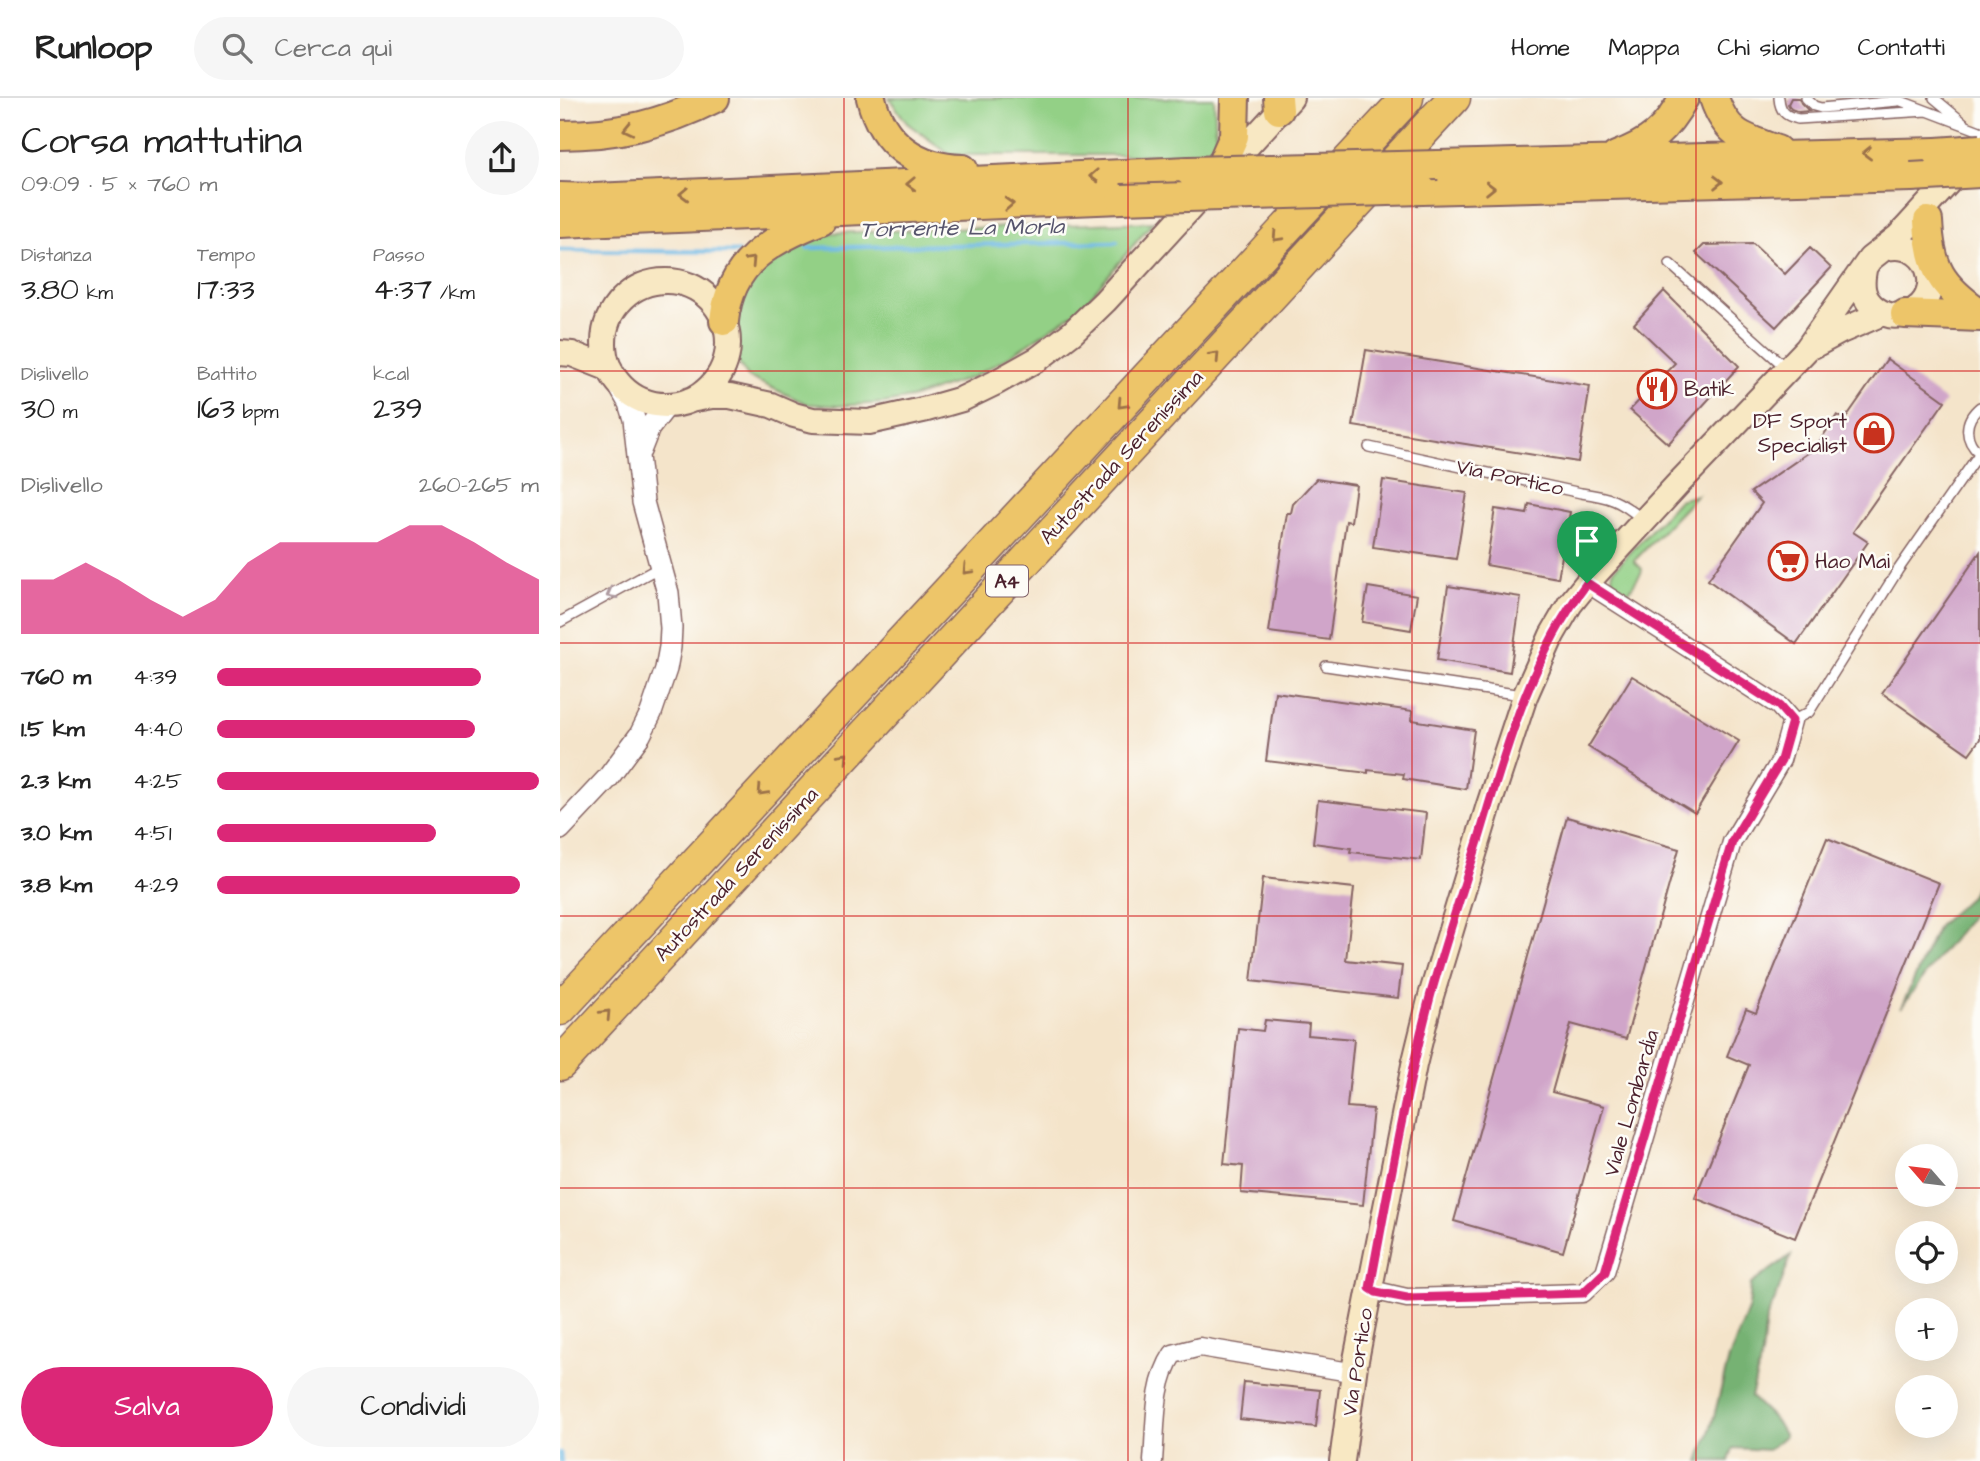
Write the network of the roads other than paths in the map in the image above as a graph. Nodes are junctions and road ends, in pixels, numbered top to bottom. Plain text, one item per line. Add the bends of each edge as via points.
1 (715, 98) edge
2 (871, 98) edge
3 (1235, 98) edge
4 (1407, 98) edge
5 (1454, 98) edge
6 (1684, 98) edge
7 (1714, 98) edge
8 (1779, 98) edge
9 (1806, 98) edge
10 (1831, 98) edge
11 (1858, 98) edge
12 (1934, 98) edge
13 (1895, 99) edge
14 (1283, 102) edge
15 (1875, 103) junction
16 (1840, 106) junction
17 (1927, 111) junction
18 (560, 135) edge
19 (1978, 139) edge
20 (1793, 155) junction
21 (1606, 159) junction
22 (1980, 165) edge
23 (1980, 173) edge
24 (1202, 175) junction
25 (1053, 178) junction
26 (560, 197) edge
27 (843, 212) junction
28 (1928, 221) junction
29 (560, 223) edge
30 (1886, 248) junction
31 (1670, 264) dead end
32 (1925, 268) junction
33 (1864, 270) junction
34 (1894, 314) junction
35 (1980, 315) edge
36 (724, 321) junction
37 (1807, 349) junction
38 (560, 353) edge
39 (727, 353) junction
40 (1787, 370) junction
41 (613, 375) junction
42 (679, 402) junction
43 (771, 405) junction
44 (1980, 407) edge
45 (1369, 447) dead end
46 (1980, 454) edge
47 (639, 457) junction
48 (1644, 520) junction
49 (661, 566) junction
50 (1587, 583) junction
51 (560, 622) edge
52 (1326, 666) dead end
53 (1525, 696) junction
54 (1792, 721) junction
55 (567, 817) edge
56 (560, 829) edge
57 (560, 1009) edge
58 (560, 1064) edge
59 (1370, 1288) junction
60 (1355, 1365) junction
61 (1153, 1461) edge
62 (1342, 1461) edge

1 -> 18 highway via 626,130
2 - 25 highway via 876,117 892,138 907,154 926,164
3 - 24 highway via 1234,136
4 -> 57 highway, Autostrada Serenissima / A4
58 -> 5 highway, Autostrada Serenissima / A4
6 - 21 highway via 1653,138
7 - 20 highway via 1725,122 1742,138
8 - 17 lane via 1782,111 1798,119
9 - 16 lane via 1821,108
10 - 16 lane
11 - 15 lane
12 - 19 lane
13 - 15 lane
13 - 17 lane
14 - 24 main road
15 - 16 lane
17 - 19 lane
19 -> 20 highway, bridge via 1936,152
19 - 30 main road, Via Portico
20 - 21 highway
21 - 24 highway, bridge
22 - 28 main road, Via Portico
27 -> 23 highway, bridge
24 -> 25 highway
24 - 43 main road via 1105,300 1038,359 995,383 962,399 869,422 813,420
25 -> 26 highway
27 - 29 highway
36 -> 27 highway via 732,288 750,259 789,233
28 - 32 main road, Via Portico via 1923,233
28 - 35 highway via 1929,246 1939,273
30 - 32 main road via 1902,247
30 - 33 main road, Via Portico via 1870,259
31 - 40 lane
32 - 34 main road, Via Portico via 1930,290 1924,302 1916,309
32 - 35 highway via 1952,304
33 - 34 main road via 1864,293 1871,305
33 - 37 main road, Via Portico
34 - 35 highway
34 - 37 main road, Via Portico via 1841,331
36 - 39 main road
36 - 41 main road via 713,302 689,285 660,280 632,290 620,300 606,326 605,355
37 - 40 main road, Via Portico
38 - 41 main road via 572,354
39 - 42 main road via 715,381 704,392
39 - 43 main road via 744,386
40 - 48 main road, Via Portico
41 - 42 main road via 644,401
41 - 47 street via 632,411
42 - 43 main road via 730,396
42 - 47 street via 649,428
44 - 46 lane via 1967,430 1972,447
45 - 48 lane, Via Portico via 1608,497
46 - 54 lane via 1898,570 1809,712
47 - 49 street via 643,502
48 - 50 main road, Via Portico
49 -> 51 lane
49 - 55 street via 668,593 670,647 651,713 608,778
50 - 53 main road, Via Portico via 1552,635
50 - 54 street via 1779,706
52 - 53 lane
53 - 59 main road, Via Portico via 1431,996
54 - 59 street, Viale Lombardia via 1781,760 1732,842 1605,1272 1583,1293 1407,1298
55 - 56 street
59 - 60 main road, Via Portico
60 - 61 street via 1350,1371 1200,1347 1173,1354 1160,1382
60 - 62 main road, Via Portico

